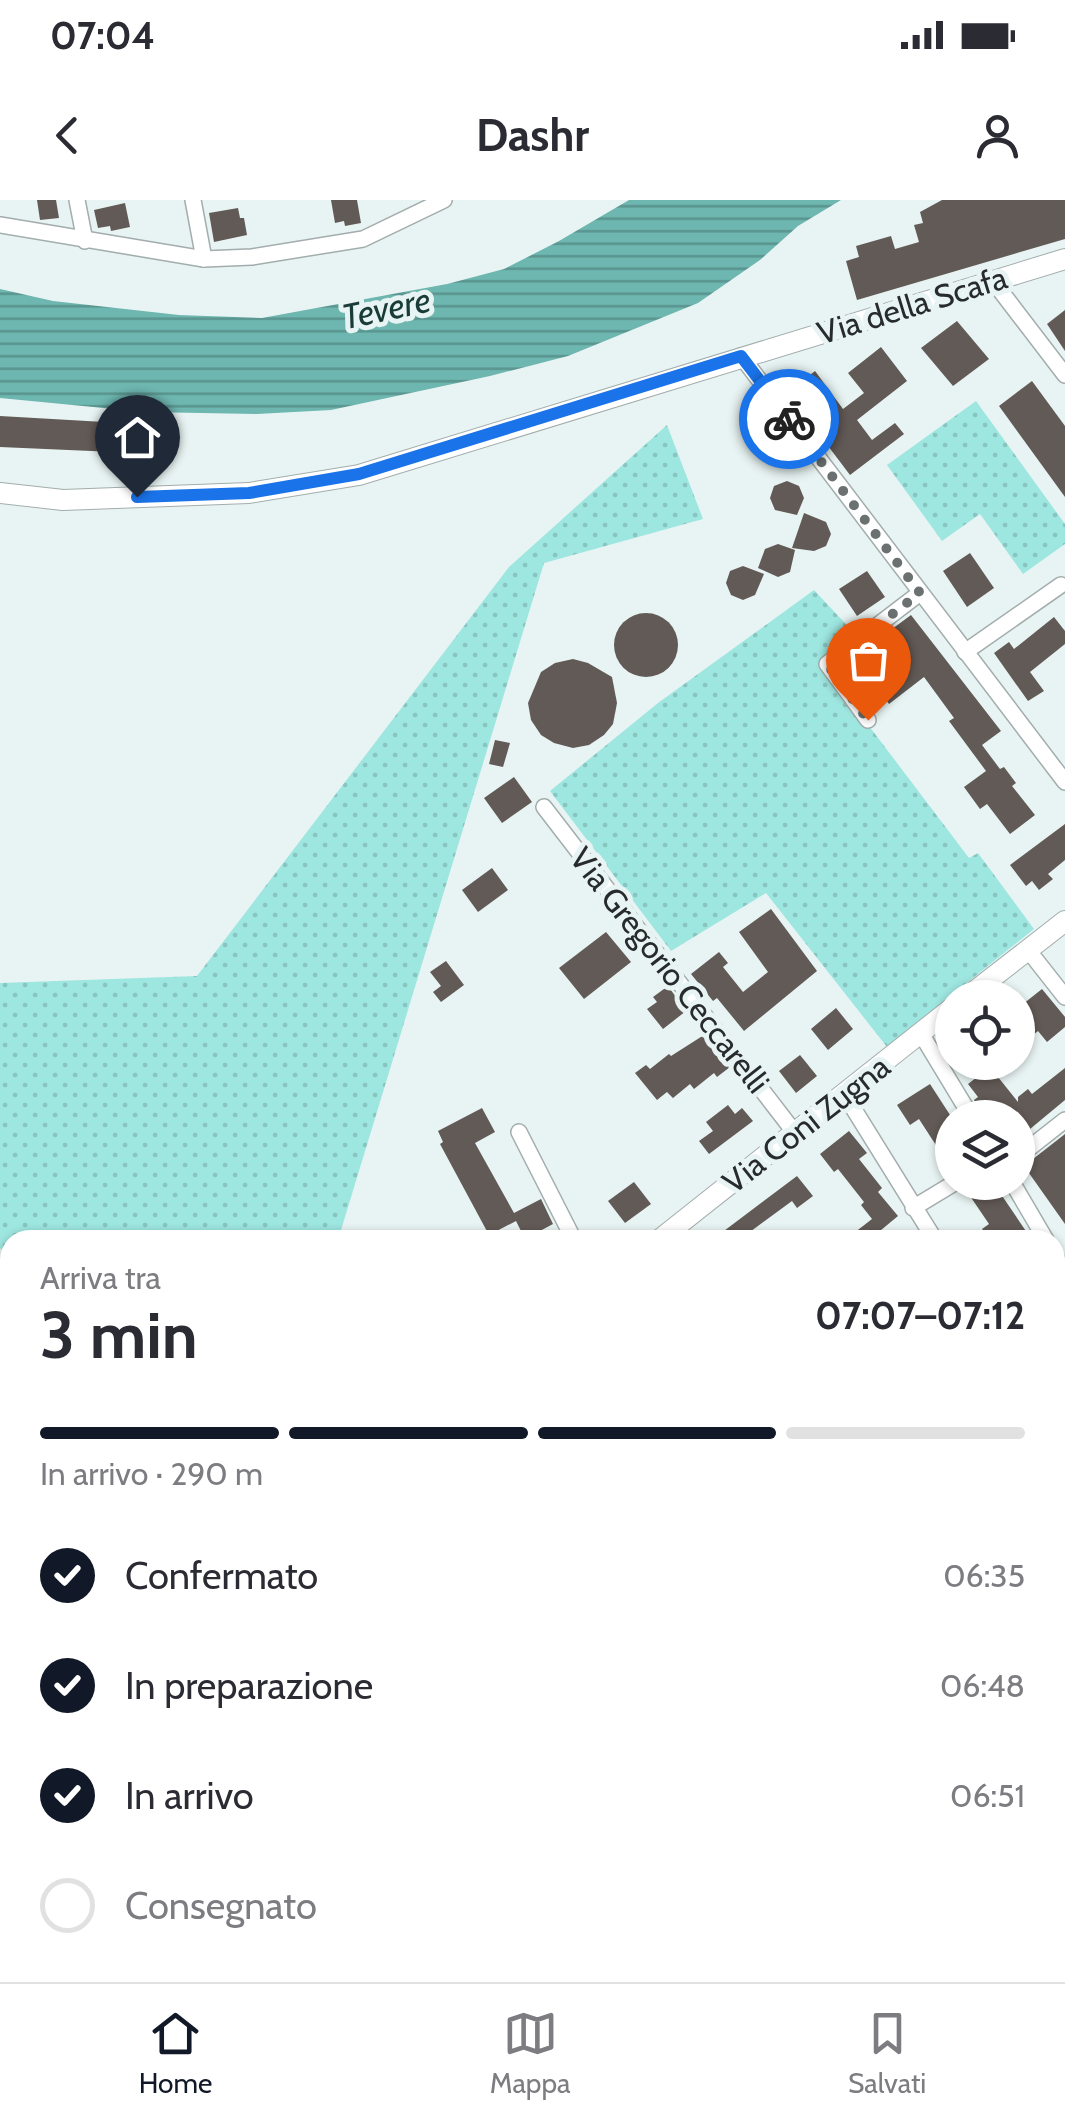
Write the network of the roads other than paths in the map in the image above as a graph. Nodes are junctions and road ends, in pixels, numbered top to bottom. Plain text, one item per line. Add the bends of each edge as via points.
1 (77, 200) edge
2 (193, 200) edge
3 (444, 200) edge
4 (0, 226) edge
5 (85, 240) junction
6 (204, 259) junction
7 (1065, 260) edge
8 (993, 281) junction
9 (741, 356) junction
10 (1065, 375) edge
11 (0, 493) edge
12 (1062, 585) dead end
13 (920, 593) junction
14 (965, 652) junction
15 (868, 720) dead end
16 (1062, 773) edge
17 (544, 807) dead end
18 (1065, 921) edge
19 (1028, 950) junction
20 (989, 980) edge
21 (1065, 996) edge
22 (935, 1021) edge
23 (920, 1032) junction
24 (844, 1095) junction
25 (961, 1100) edge
26 (1065, 1120) edge
27 (519, 1132) dead end
28 (795, 1133) junction
29 (1035, 1144) edge
30 (935, 1195) edge
31 (1023, 1200) edge
32 (914, 1208) junction
33 (569, 1230) edge
34 (672, 1230) edge
35 (928, 1230) edge
36 (1040, 1230) edge

1 - 5 street
2 - 6 street
3 - 6 street via 363,239
4 - 5 street
5 - 6 street
7 - 8 street, Via della Scafa
8 - 9 street, Via della Scafa
8 - 10 street
9 - 11 street, Via della Scafa via 359,474 249,493 62,500
9 - 13 street
12 - 14 street
13 - 14 street
13 - 15 street via 827,664
14 - 16 street
17 - 28 street, Via Gregorio Ceccarelli
18 - 19 street
19 - 20 street
19 - 21 street
22 - 23 street, Via Coni Zugna
23 - 24 street, Via Coni Zugna
23 - 25 street
24 - 28 street, Via Coni Zugna
24 - 32 street
26 - 29 street
27 - 33 street
28 - 34 street, Via Coni Zugna
30 - 32 street
31 - 36 street
32 - 35 street

